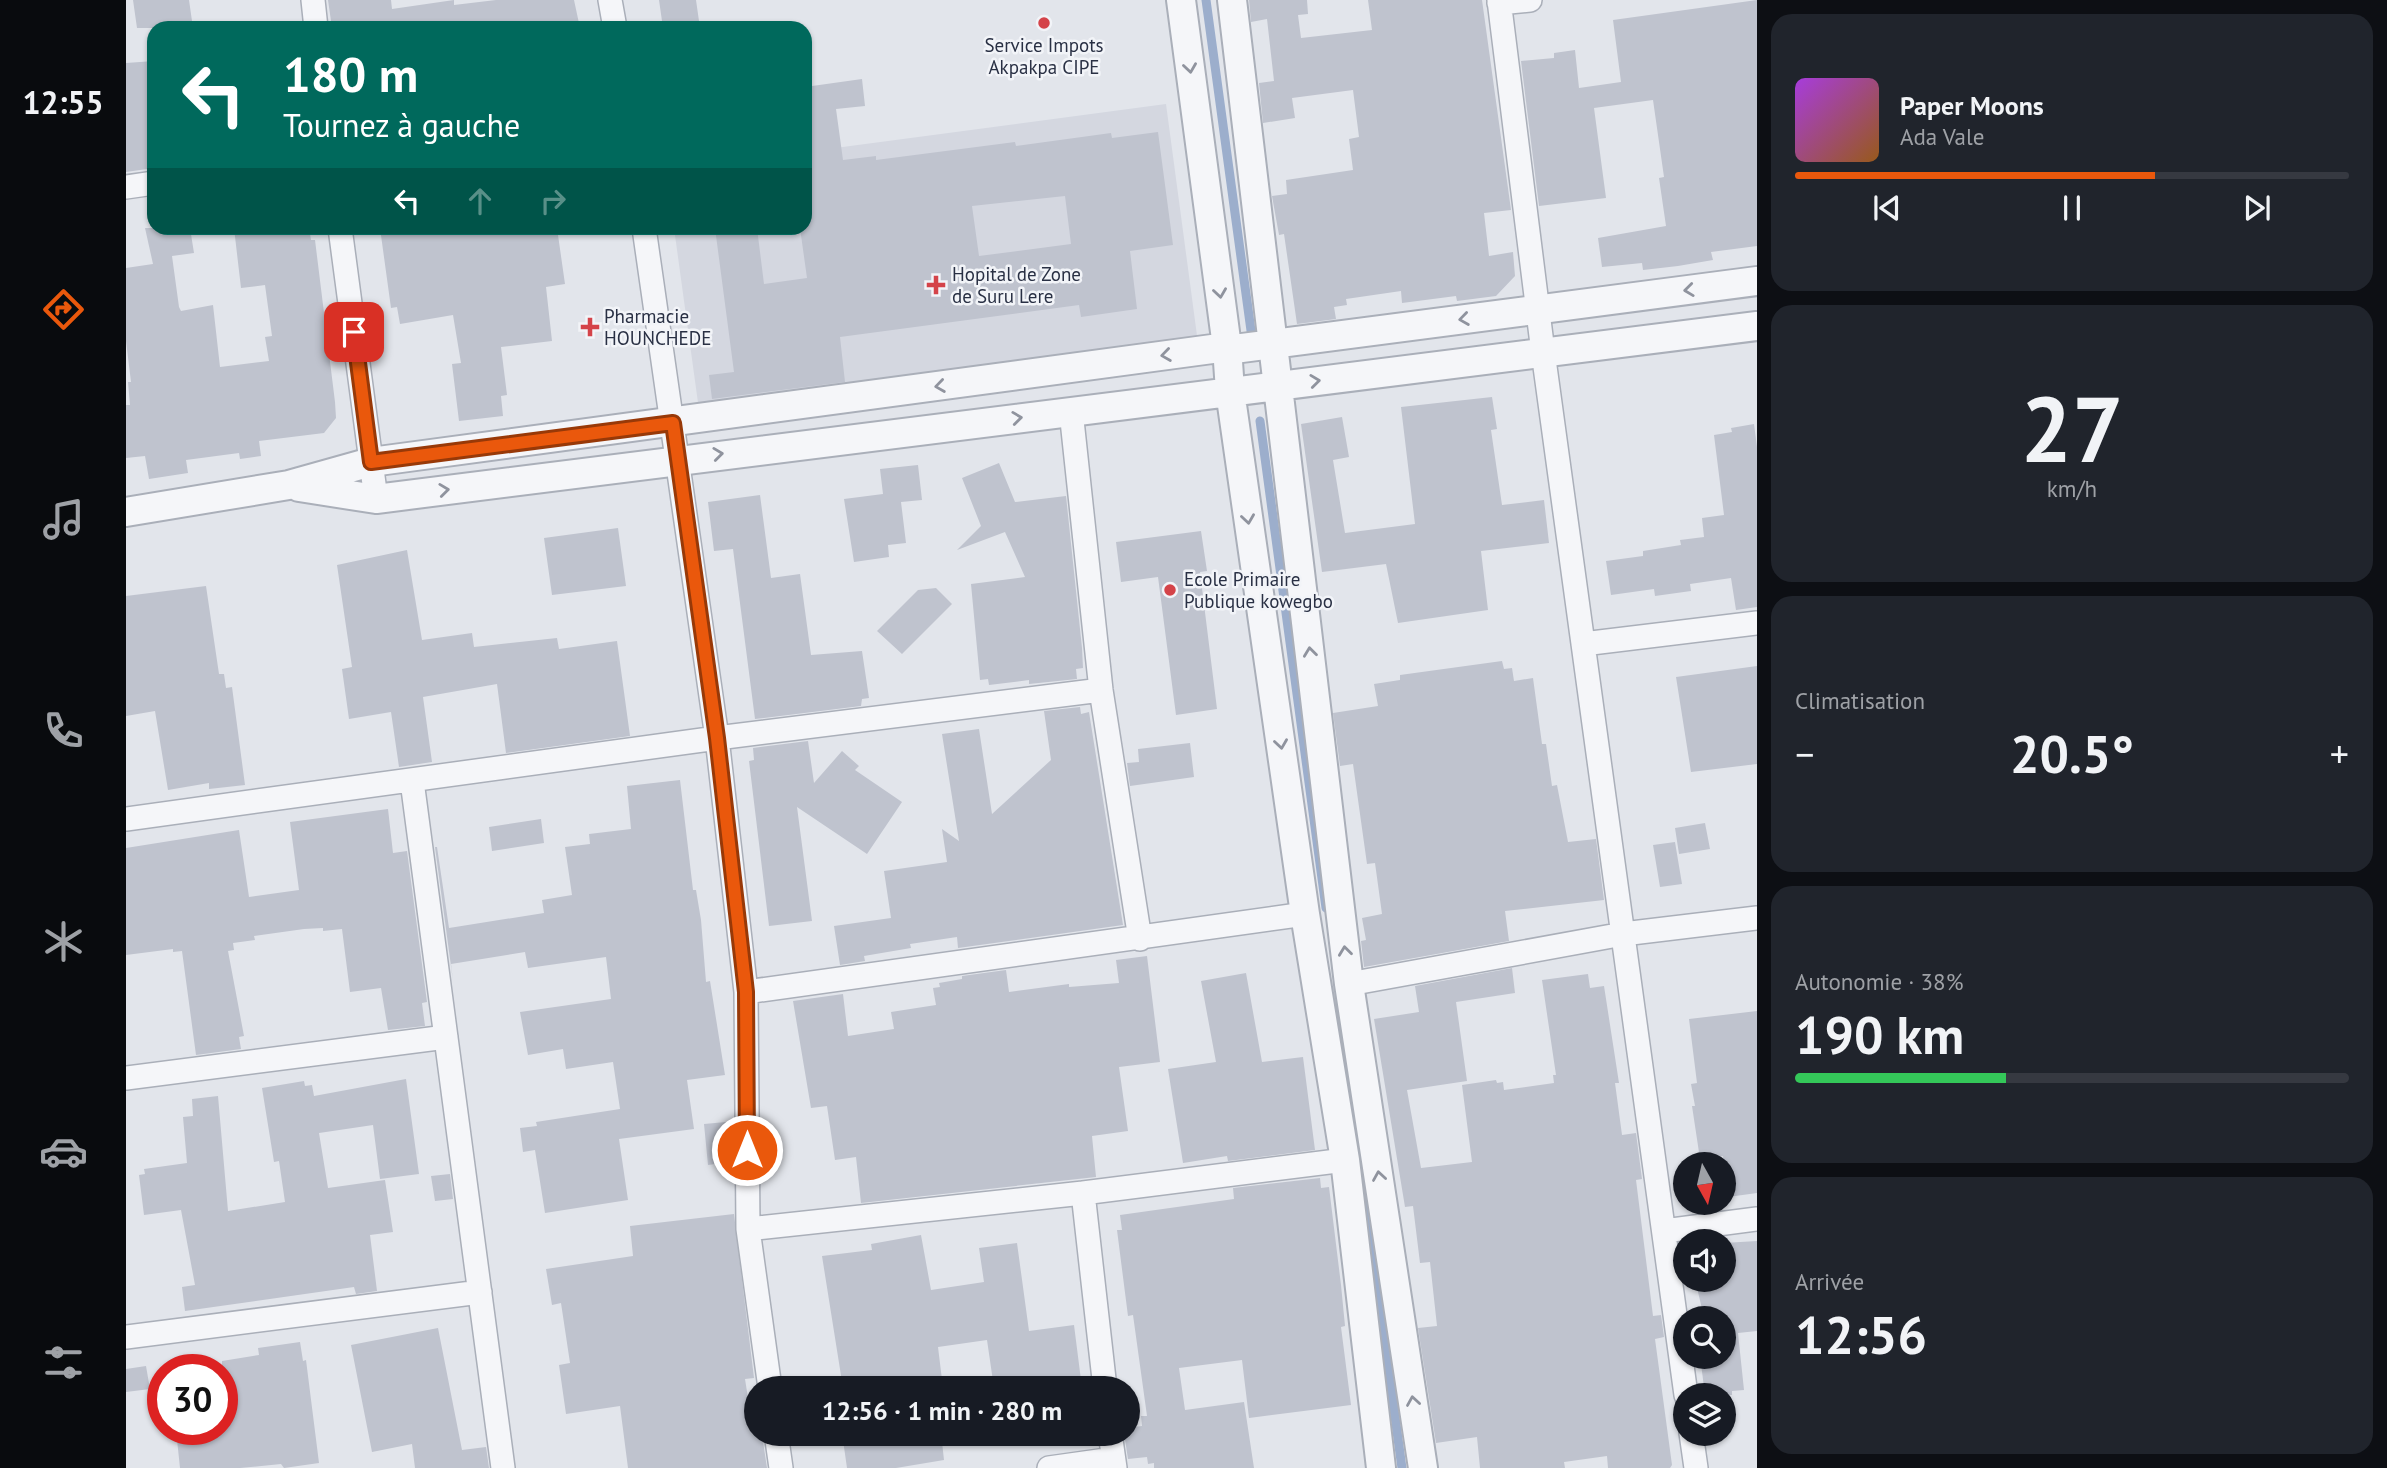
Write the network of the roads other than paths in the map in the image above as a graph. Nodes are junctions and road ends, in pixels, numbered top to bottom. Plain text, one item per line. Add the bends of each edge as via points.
1 (313, 0) edge
2 (610, 0) edge
3 (1181, 0) edge
4 (1232, 0) edge
5 (1530, 0) edge
6 (1499, 2) edge
7 (315, 21) edge
8 (614, 21) edge
9 (147, 184) edge
10 (126, 187) edge
11 (341, 235) edge
12 (645, 235) edge
13 (1757, 281) edge
14 (1539, 309) junction
15 (1757, 327) edge
16 (1275, 344) junction
17 (1227, 347) junction
18 (1544, 352) junction
19 (1278, 386) junction
20 (1230, 391) junction
21 (1071, 411) junction
22 (673, 423) junction
23 (675, 460) junction
24 (371, 462) junction
25 (289, 485) junction
26 (376, 499) junction
27 (126, 512) edge
28 (1757, 624) edge
29 (1583, 644) junction
30 (1101, 690) junction
31 (717, 738) junction
32 (412, 781) junction
33 (126, 819) edge
34 (1305, 914) junction
35 (1757, 918) edge
36 (1623, 934) junction
37 (1140, 939) junction
38 (1349, 984) junction
39 (746, 992) junction
40 (446, 1037) junction
41 (126, 1078) edge
42 (1345, 1160) junction
43 (1083, 1193) junction
44 (1757, 1219) edge
45 (748, 1229) junction
46 (1664, 1231) junction
47 (480, 1292) junction
48 (126, 1337) edge
49 (768, 1376) edge
50 (1104, 1376) edge
51 (1684, 1383) edge
52 (778, 1446) edge
53 (1693, 1446) edge
54 (1114, 1463) edge
55 (503, 1468) edge
56 (781, 1468) edge
57 (1049, 1468) edge
58 (1381, 1468) edge
59 (1423, 1468) edge
60 (1696, 1468) edge

1 - 7 street
2 - 8 street
3 -> 17 street
4 - 16 street
5 - 6 street
6 - 14 street
9 - 10 street
11 - 24 street
12 - 22 street
13 -> 14 street
14 -> 16 street
14 - 18 street
15 - 18 street
16 - 17 street
16 - 19 street
17 - 20 street
17 -> 22 street
19 -> 18 street
18 - 29 street
19 - 20 street
38 -> 19 street
20 - 21 street
20 -> 34 street
23 -> 21 street
21 - 30 street
22 - 23 street
22 - 24 street
26 -> 23 street
23 - 31 street
24 - 25 street
24 - 26 street
25 - 26 street
25 - 27 street
28 - 29 street
29 - 36 street
30 - 31 street
30 - 37 street
31 - 32 street
31 - 39 street
32 - 33 street
32 - 40 street
34 - 37 street
34 - 42 street
35 - 36 street
36 - 38 street
36 - 46 street
37 - 39 street
59 -> 38 street
39 - 45 street
40 - 41 street
40 - 47 street
42 - 43 street
42 - 58 street
43 - 45 street
43 - 50 street
44 - 46 street
45 - 49 street
46 - 51 street
47 - 48 street
47 - 55 street
52 - 56 street
53 - 60 street
54 - 57 street

